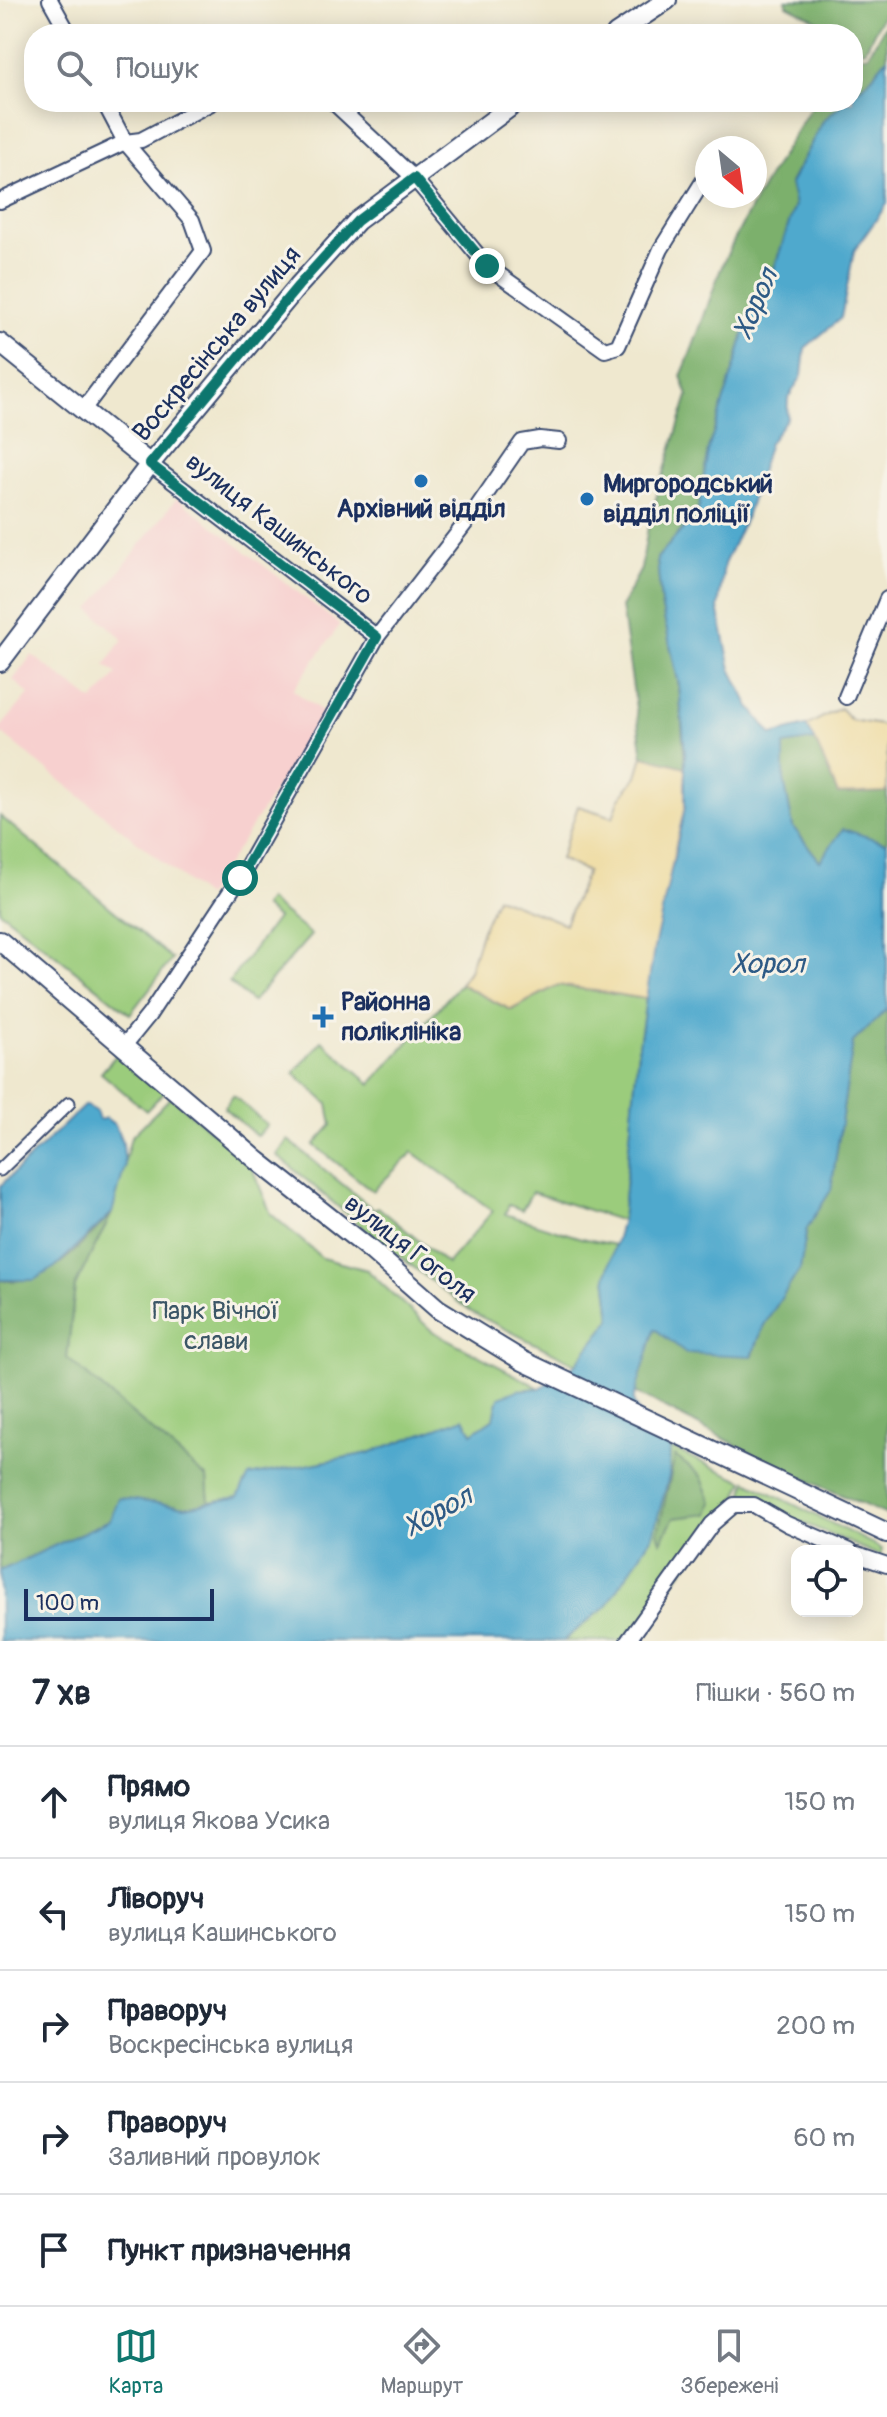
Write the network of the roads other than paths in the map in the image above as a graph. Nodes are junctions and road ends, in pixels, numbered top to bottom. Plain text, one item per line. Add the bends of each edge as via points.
1 (50, 0) edge
2 (667, 0) edge
3 (63, 24) edge
4 (631, 24) edge
5 (109, 112) edge
6 (194, 112) edge
7 (344, 112) edge
8 (503, 112) edge
9 (125, 142) junction
10 (414, 178) junction
11 (695, 194) edge
12 (0, 201) edge
13 (0, 343) edge
14 (82, 411) junction
15 (559, 441) dead end
16 (150, 464) junction
17 (887, 599) edge
18 (377, 637) junction
19 (0, 662) edge
20 (846, 697) dead end
21 (0, 941) edge
22 (123, 1047) junction
23 (69, 1103) dead end
24 (0, 1170) edge
25 (887, 1533) edge
26 (835, 1545) edge
27 (863, 1557) edge
28 (887, 1565) edge
29 (628, 1641) edge

1 - 3 street
2 - 4 street
5 - 9 street
6 - 9 street via 141,140
7 - 10 street
8 - 10 street, Воскресінська вулиця
9 - 12 street
9 - 14 street via 192,220 203,251
10 - 11 street via 487,266 605,350 618,346 661,249
10 - 16 street, Воскресінська вулиця via 357,221
13 - 14 street, вулиця Кашинського
14 - 16 street, вулиця Кашинського
15 - 18 street via 522,442
16 - 18 street, вулиця Кашинського
16 - 19 street, Воскресінська вулиця
17 - 20 street
18 - 22 street via 246,868
21 - 22 street, вулиця Гоголя
22 - 25 street, вулиця Гоголя via 438,1309 523,1361
23 - 24 street
26 - 29 street via 754,1505 734,1505 712,1524
27 - 28 street

